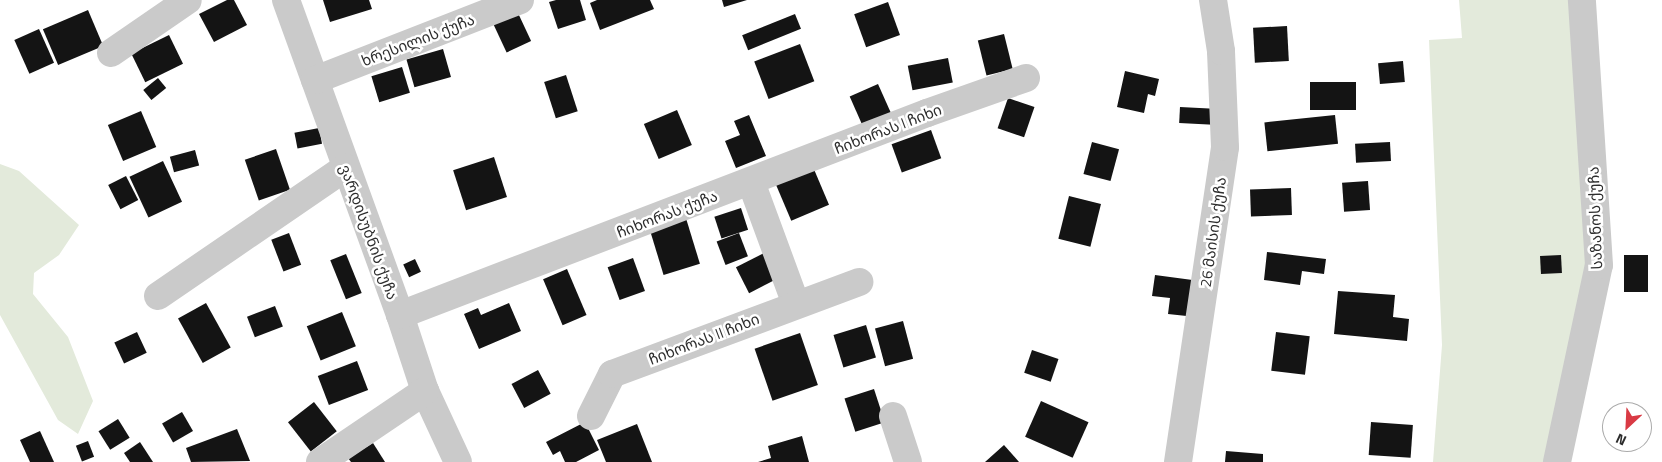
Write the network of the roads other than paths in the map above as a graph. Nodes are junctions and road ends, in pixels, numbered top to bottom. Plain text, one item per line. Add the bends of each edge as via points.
1 (188, 0) edge
2 (286, 0) edge
3 (520, 0) edge
4 (1213, 0) edge
5 (1582, 0) edge
6 (111, 54) dead end
7 (1026, 78) dead end
8 (315, 80) junction
9 (345, 168) junction
10 (751, 182) junction
11 (859, 282) dead end
12 (158, 296) dead end
13 (796, 304) junction
14 (400, 315) junction
15 (425, 391) junction
16 (591, 416) dead end
17 (893, 416) dead end
18 (320, 462) edge
19 (458, 462) edge
20 (908, 462) edge
21 (1178, 462) edge
22 (1557, 462) edge

1 - 6 street
2 - 8 street, ვარდისუბნის ქუჩა
3 - 8 street, ხრესილის ქუჩა
4 - 21 street, 26 მაისის ქუჩა via 1221,51 1225,147
5 - 22 street, საზანოს ქუჩა via 1599,265
7 - 10 street, ჩიხორას I ჩიხი
8 - 9 street, ვარდისუბნის ქუჩა
9 - 12 street
9 - 14 street, ვარდისუბნის ქუჩა
10 - 13 street
10 - 14 street, ჩიხორას ქუჩა
11 - 13 street
13 - 16 street, ჩიხორას II ჩიხი via 612,374
14 - 15 street, ვარდისუბნის ქუჩა
15 - 18 street
15 - 19 street, ვარდისუბნის ქუჩა
17 - 20 street

